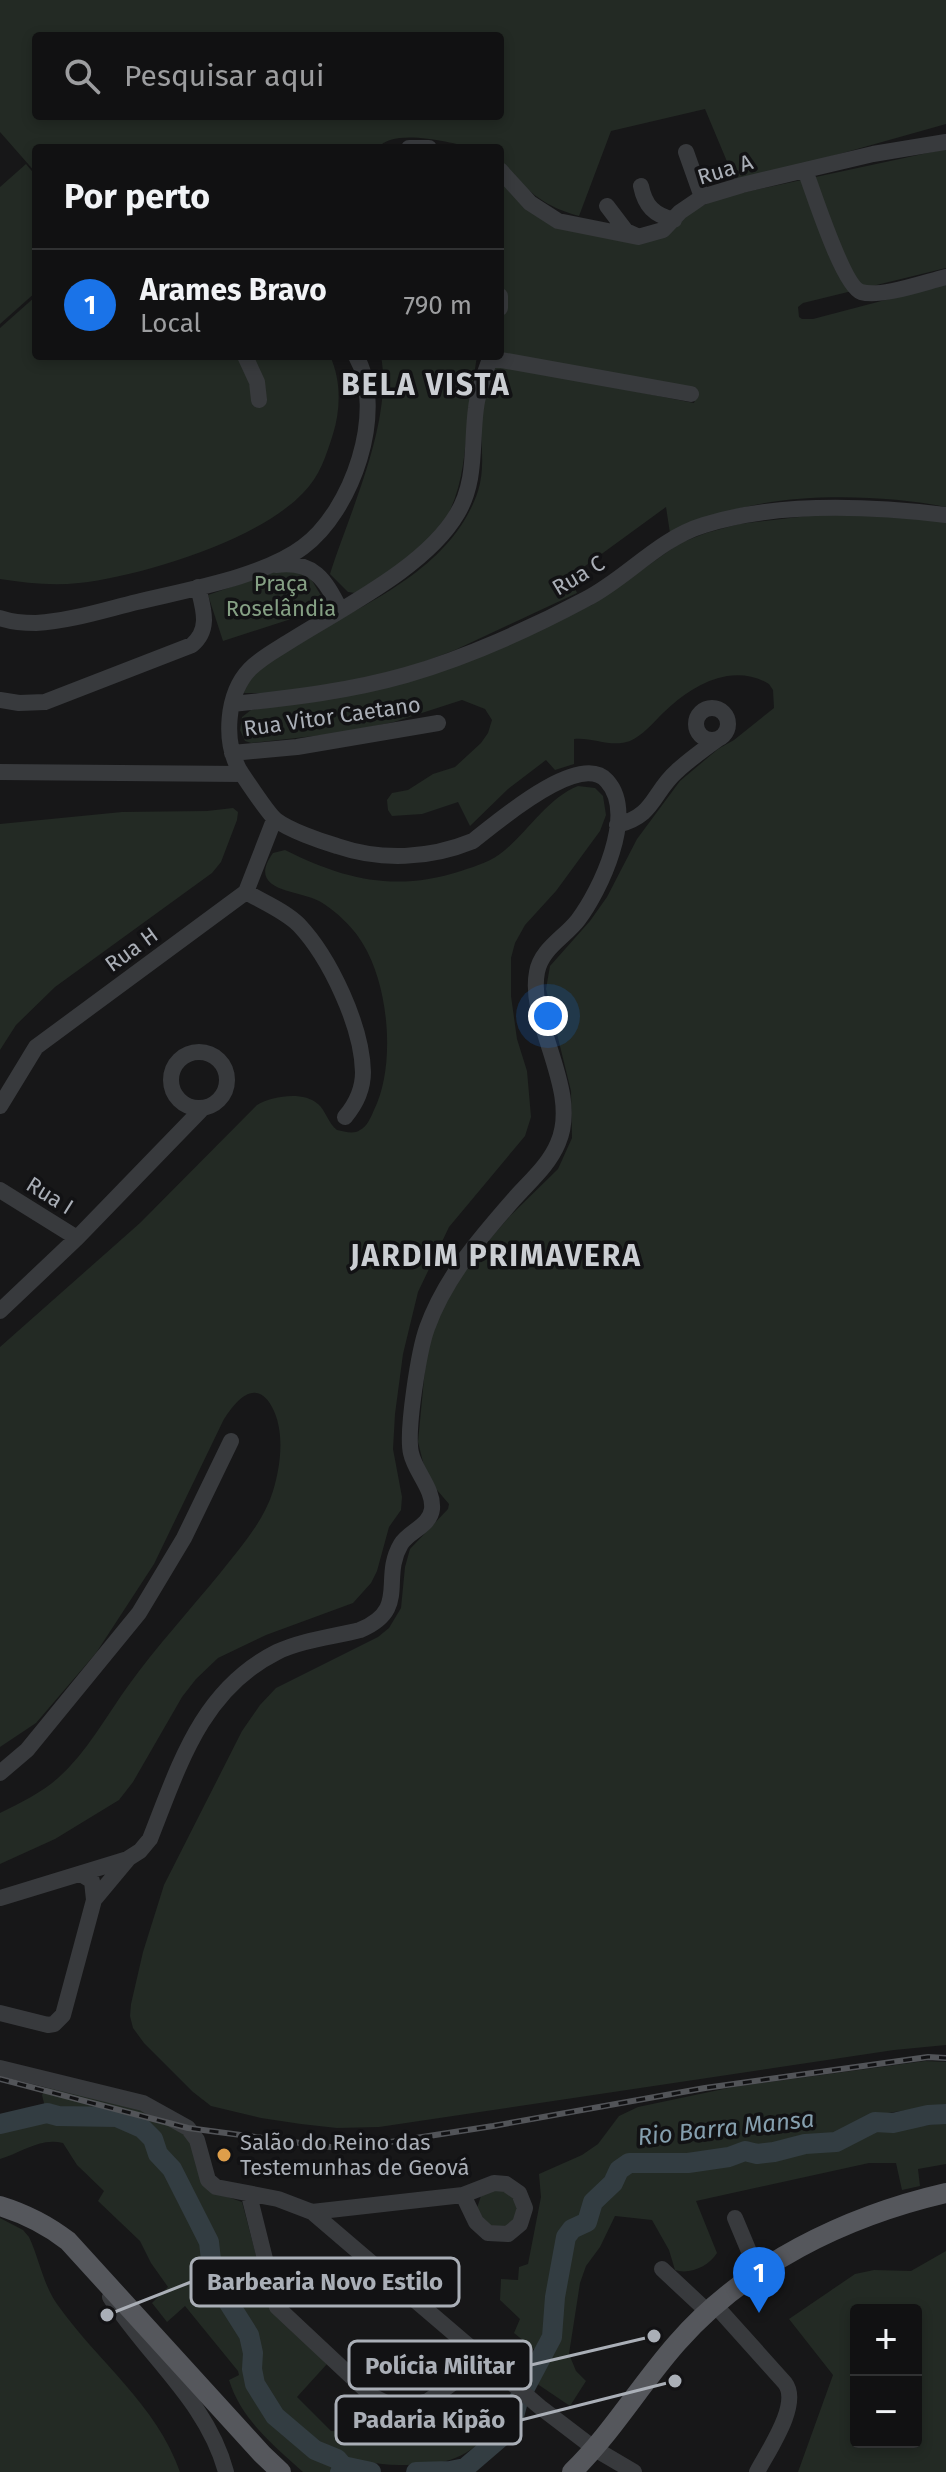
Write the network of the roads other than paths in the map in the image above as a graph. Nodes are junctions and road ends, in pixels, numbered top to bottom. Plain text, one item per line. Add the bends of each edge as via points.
1 (946, 142) edge
2 (686, 152) dead end
3 (805, 170) junction
4 (504, 174) edge
5 (641, 186) dead end
6 (702, 197) junction
7 (607, 206) dead end
8 (674, 220) junction
9 (638, 237) junction
10 (946, 277) edge
11 (504, 359) edge
12 (247, 360) edge
13 (358, 360) edge
14 (490, 360) edge
15 (691, 394) dead end
16 (259, 400) dead end
17 (946, 515) edge
18 (256, 569) junction
19 (198, 587) junction
20 (340, 609) junction
21 (0, 618) edge
22 (0, 700) edge
23 (232, 704) junction
24 (438, 723) dead end
25 (718, 739) dead end
26 (232, 753) junction
27 (0, 772) edge
28 (242, 774) junction
29 (274, 820) junction
30 (617, 825) junction
31 (246, 892) junction
32 (0, 1106) edge
33 (203, 1108) dead end
34 (345, 1117) dead end
35 (0, 1190) edge
36 (77, 1238) junction
37 (0, 1311) edge
38 (231, 1441) dead end
39 (0, 1773) edge
40 (129, 1858) junction
41 (81, 1874) junction
42 (0, 1898) edge
43 (94, 1900) junction
44 (0, 2013) edge
45 (0, 2068) edge
46 (241, 2193) junction
47 (946, 2193) edge
48 (463, 2195) dead end
49 (0, 2206) edge
50 (312, 2212) junction
51 (735, 2218) dead end
52 (662, 2269) dead end
53 (758, 2273) junction
54 (711, 2309) junction
55 (134, 2322) junction
56 (474, 2353) junction
57 (595, 2449) junction
58 (226, 2472) edge
59 (281, 2472) edge
60 (572, 2472) edge
61 (634, 2472) edge
62 (757, 2472) edge

1 - 3 street, Rua A
2 - 6 street
3 - 6 street, Rua A
3 - 10 street via 850,282 860,291 881,292
4 - 9 street via 542,213 576,226
5 - 8 street via 650,210
6 - 8 street, Rua A
7 - 9 street via 626,231
8 - 9 street, Rua A via 655,234
11 - 15 street
12 - 16 street
13 - 18 street via 369,409 349,486 317,535 299,550
14 - 20 street via 478,394 468,491 457,515 418,559
17 - 23 street, Rua C via 838,508 747,515 702,525 652,552 590,597 444,662 370,684
18 - 19 street
18 - 20 street via 281,564 309,569 327,584
19 - 21 street via 53,621
19 - 22 street via 204,625 192,645 45,702
20 - 23 street via 260,660 248,671
23 - 26 street
24 - 26 street, Rua Vitor Caetano
25 - 30 street via 677,770 648,810
26 - 28 street
27 - 28 street
28 - 29 street
29 - 30 street via 353,851 411,856 473,841 554,783 586,774 602,776 610,784 617,801
29 - 31 street
30 - 40 street via 603,876 588,904 545,953 537,971 537,997 562,1103 560,1139 545,1166 452,1275 422,1340 410,1445 432,1511 399,1547 389,1607 360,1630 279,1651 226,1690 188,1746 150,1839
31 - 32 street, Rua H via 36,1047
31 - 34 street via 296,922 328,964 347,1005 363,1072 357,1103
33 - 36 street
35 - 36 street, Rua I
36 - 37 street
38 - 39 street via 184,1538 139,1613 27,1750
40 - 41 street
40 - 43 street
41 - 42 street
41 - 43 street via 92,1881
43 - 44 street via 63,2015 48,2025
45 - 46 street via 143,2103 188,2128 208,2180
46 - 50 street
46 - 56 street via 277,2307 372,2396 392,2406 428,2401 454,2382
47 - 53 main road via 856,2220
48 - 50 street
49 - 55 main road via 44,2223 68,2241
50 - 56 street
51 - 53 street
52 - 54 street
53 - 54 main road
54 - 57 main road via 678,2341
54 - 62 street via 791,2393 789,2408
55 - 58 street via 206,2422
55 - 59 main road
56 - 57 street
57 - 60 main road
57 - 61 street

